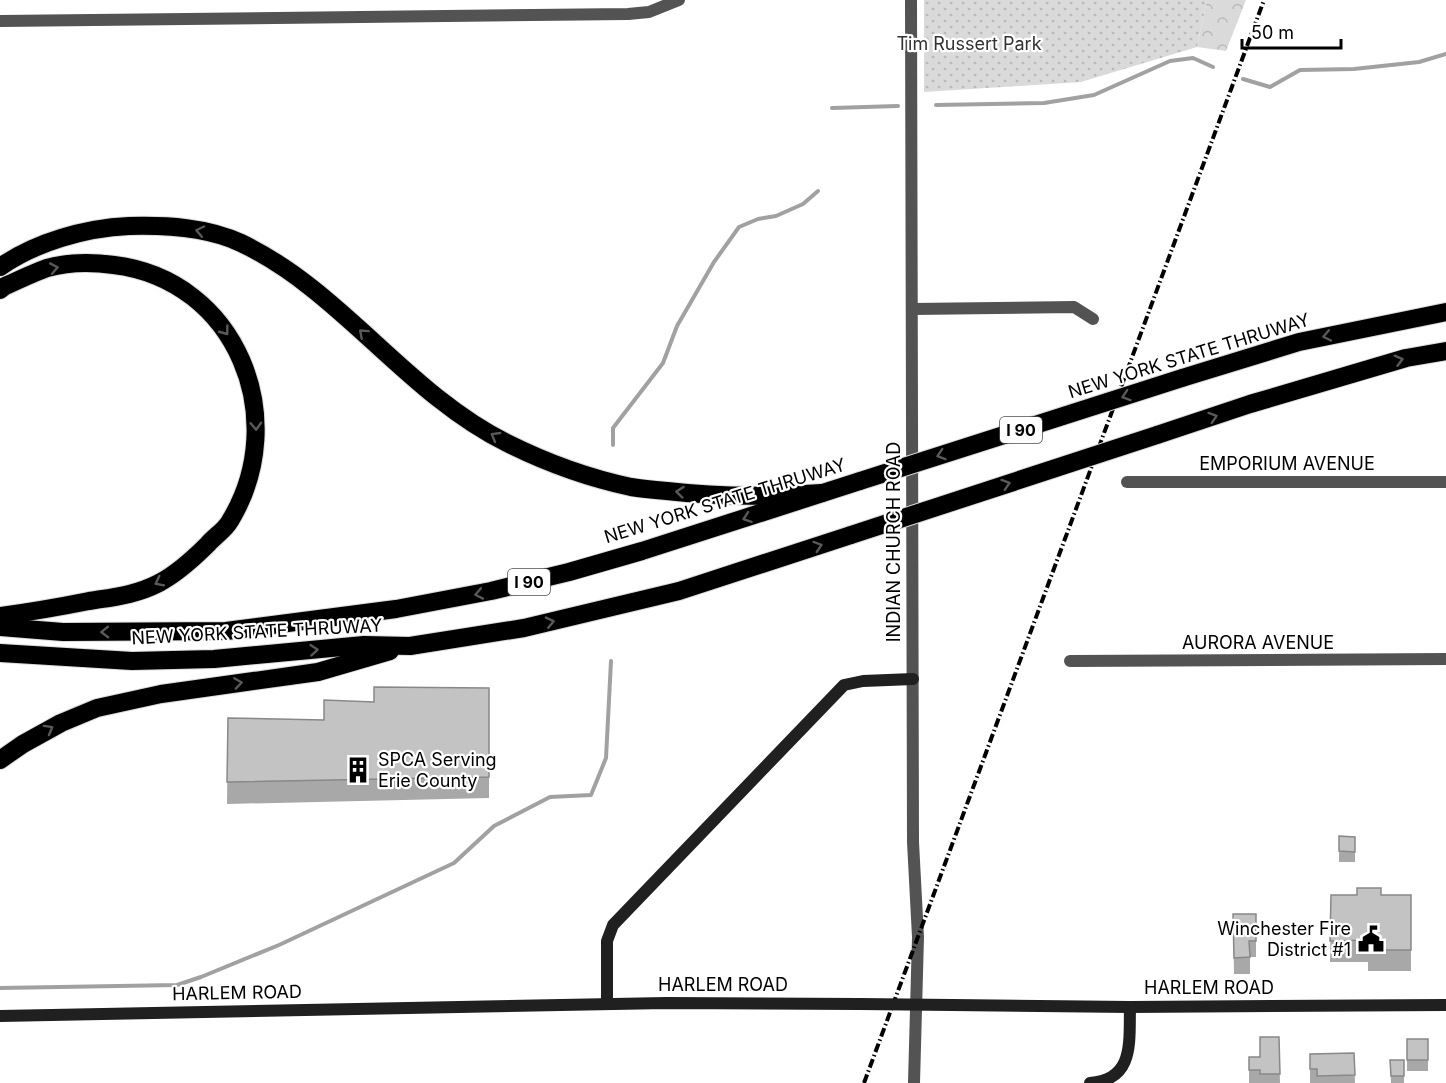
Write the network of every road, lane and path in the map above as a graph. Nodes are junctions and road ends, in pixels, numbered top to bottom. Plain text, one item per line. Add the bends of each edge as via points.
1 (679, 0) edge
2 (911, 0) edge
3 (0, 21) edge
4 (0, 267) edge
5 (0, 290) edge
6 (912, 309) junction
7 (1446, 312) edge
8 (1094, 319) dead end
9 (1446, 351) edge
10 (1127, 482) dead end
11 (1446, 482) edge
12 (822, 493) junction
13 (0, 616) edge
14 (0, 627) edge
15 (410, 646) junction
16 (0, 653) edge
17 (1446, 660) edge
18 (1070, 662) dead end
19 (913, 679) junction
20 (0, 760) edge
21 (608, 1004) junction
22 (1446, 1005) edge
23 (1130, 1006) junction
24 (0, 1016) edge
25 (914, 1083) edge
26 (1090, 1083) edge

1 - 3 street via 649,12 628,14
2 - 6 street, INDIAN CHURCH ROAD
12 -> 4 highway via 740,496 633,487 591,477 516,447 429,392 280,265 240,242 199,230 155,225 80,233 40,246
5 -> 13 highway via 48,268 91,262 132,267 176,283 208,310 231,339 246,369 255,409 256,445 249,482 229,523 190,563 159,583 126,596
6 - 8 street via 1074,308
6 - 19 street, INDIAN CHURCH ROAD
7 -> 12 highway, NEW YORK STATE THRUWAY / I 90, bridge via 1299,342
15 -> 9 highway, NEW YORK STATE THRUWAY / I 90, bridge via 524,628 679,591 1250,404 1406,358
10 - 11 street, EMPORIUM AVENUE
12 -> 14 highway, NEW YORK STATE THRUWAY / I 90 via 569,572 396,609 226,631 63,633
16 -> 15 highway, NEW YORK STATE THRUWAY / I 90 via 132,661 214,659 364,645
20 -> 15 highway via 61,723 97,708 161,694 318,672
17 - 18 street, AURORA AVENUE
19 - 21 main road via 844,685 614,925 607,940
19 - 25 street, INDIAN CHURCH ROAD via 913,842 918,937
21 - 23 main road, HARLEM ROAD, bridge
21 - 24 main road, HARLEM ROAD
22 - 23 main road, HARLEM ROAD
23 - 26 main road via 1124,1065 1116,1076

